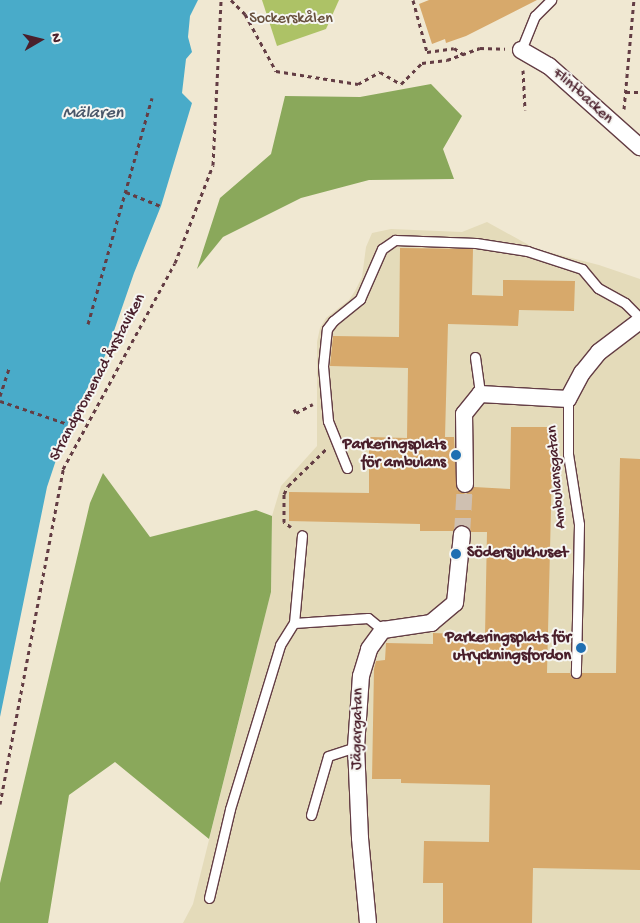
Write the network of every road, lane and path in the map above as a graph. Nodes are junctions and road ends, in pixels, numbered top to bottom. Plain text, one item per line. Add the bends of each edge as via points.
1 (221, 0) edge
2 (231, 0) edge
3 (413, 0) edge
4 (552, 0) edge
5 (634, 0) edge
6 (521, 50) junction
7 (463, 54) junction
8 (626, 92) junction
9 (640, 92) edge
10 (152, 98) dead end
11 (525, 110) dead end
12 (620, 132) junction
13 (640, 147) edge
14 (126, 192) junction
15 (162, 206) dead end
16 (640, 320) edge
17 (88, 324) dead end
18 (475, 357) dead end
19 (9, 368) dead end
20 (480, 394) junction
21 (0, 396) edge
22 (568, 399) junction
23 (0, 400) edge
24 (326, 401) junction
25 (294, 409) dead end
26 (68, 424) dead end
27 (336, 440) junction
28 (346, 468) dead end
29 (465, 484) tunnel mouth
30 (462, 534) tunnel mouth
31 (302, 535) joint
32 (294, 623) junction
33 (383, 630) junction
34 (576, 673) dead end
35 (356, 748) junction
36 (0, 804) edge
37 (311, 815) dead end
38 (209, 898) dead end
39 (368, 923) edge

1 - 36 path, Strandpromenad Årstaviken via 213,165 175,263 63,469
2 - 7 path via 245,14 276,71 358,84 380,72 401,84 422,63
3 - 7 path via 427,52 454,48
4 - 6 lane via 534,16
5 - 8 path
6 - 7 path via 480,48
6 - 11 path
6 - 12 street, Flintbacken via 549,66
8 - 9 path
8 - 12 path
10 - 14 path
12 - 13 street, Flintbacken
14 - 15 path
14 - 17 path
16 - 22 street via 599,352 582,372
16 - 24 lane via 624,303 598,288 582,269 536,254 476,243 395,240 382,249 360,298 327,329 323,366
18 - 20 lane
19 - 21 path
20 - 22 street
20 - 29 street via 464,414
22 - 34 lane, Ambulansgatan via 568,454 579,524
23 - 26 path
24 - 25 path via 310,404 296,414
24 - 27 lane via 328,421
27 - 28 lane
27 - 31 path via 288,486 284,494 284,522
30 - 33 street via 455,603 431,622
31 - 32 lane
32 - 33 lane via 368,618
32 - 38 lane via 280,645 230,809
33 - 35 street, Jägargatan via 369,649 360,676
35 - 37 lane via 328,756
35 - 39 street, Jägargatan

